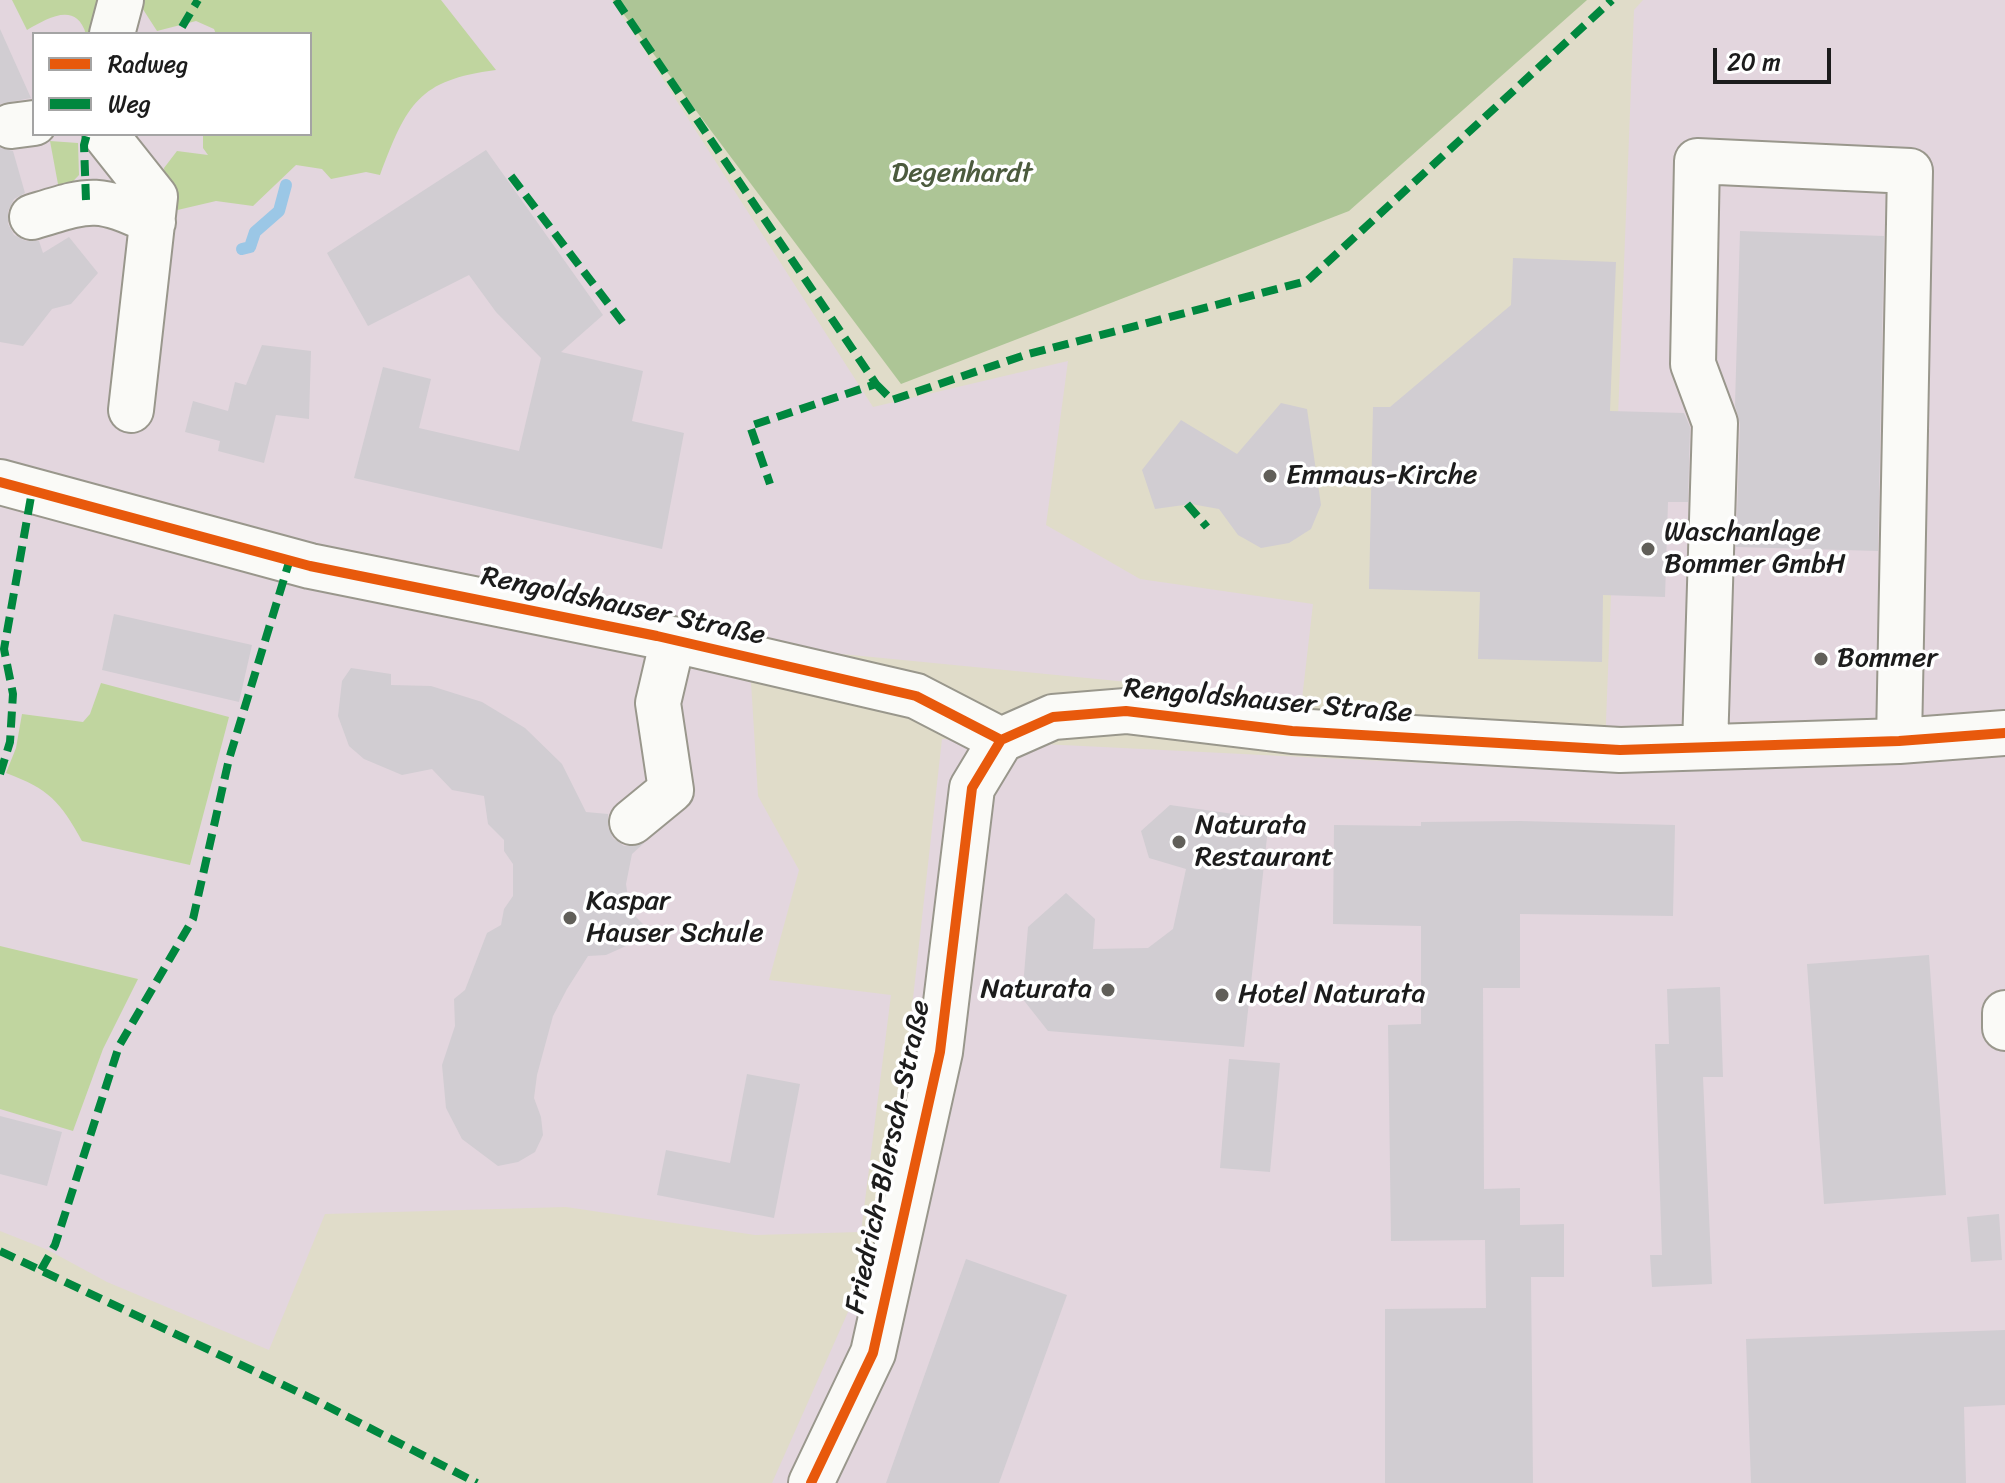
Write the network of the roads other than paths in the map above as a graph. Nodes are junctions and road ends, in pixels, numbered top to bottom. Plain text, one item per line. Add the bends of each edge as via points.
1 (121, 0) edge
2 (113, 32) edge
3 (107, 136) edge
4 (32, 217) dead end
5 (153, 222) junction
6 (131, 410) dead end
7 (0, 482) edge
8 (673, 639) junction
9 (2005, 733) edge
10 (1001, 740) junction
11 (1899, 741) junction
12 (1705, 747) junction
13 (632, 822) dead end
14 (2005, 1013) edge
15 (2005, 1028) edge
16 (811, 1483) edge

1 - 2 street
3 - 5 street via 155,197
4 - 5 street via 86,200 111,202
5 - 6 street
7 - 8 street, Rengoldshauser Straße via 310,566
8 - 10 street, Rengoldshauser Straße via 916,696
8 - 13 street via 658,703 671,790
9 - 11 street, Rengoldshauser Straße
10 - 12 street, Rengoldshauser Straße via 1053,717 1126,711 1307,732 1620,750
10 - 16 street, Friedrich-Blersch-Straße via 972,788 940,1052 873,1353
11 - 12 street, Rengoldshauser Straße
11 - 12 street via 1910,171 1697,161 1693,364 1715,423
14 - 15 street

